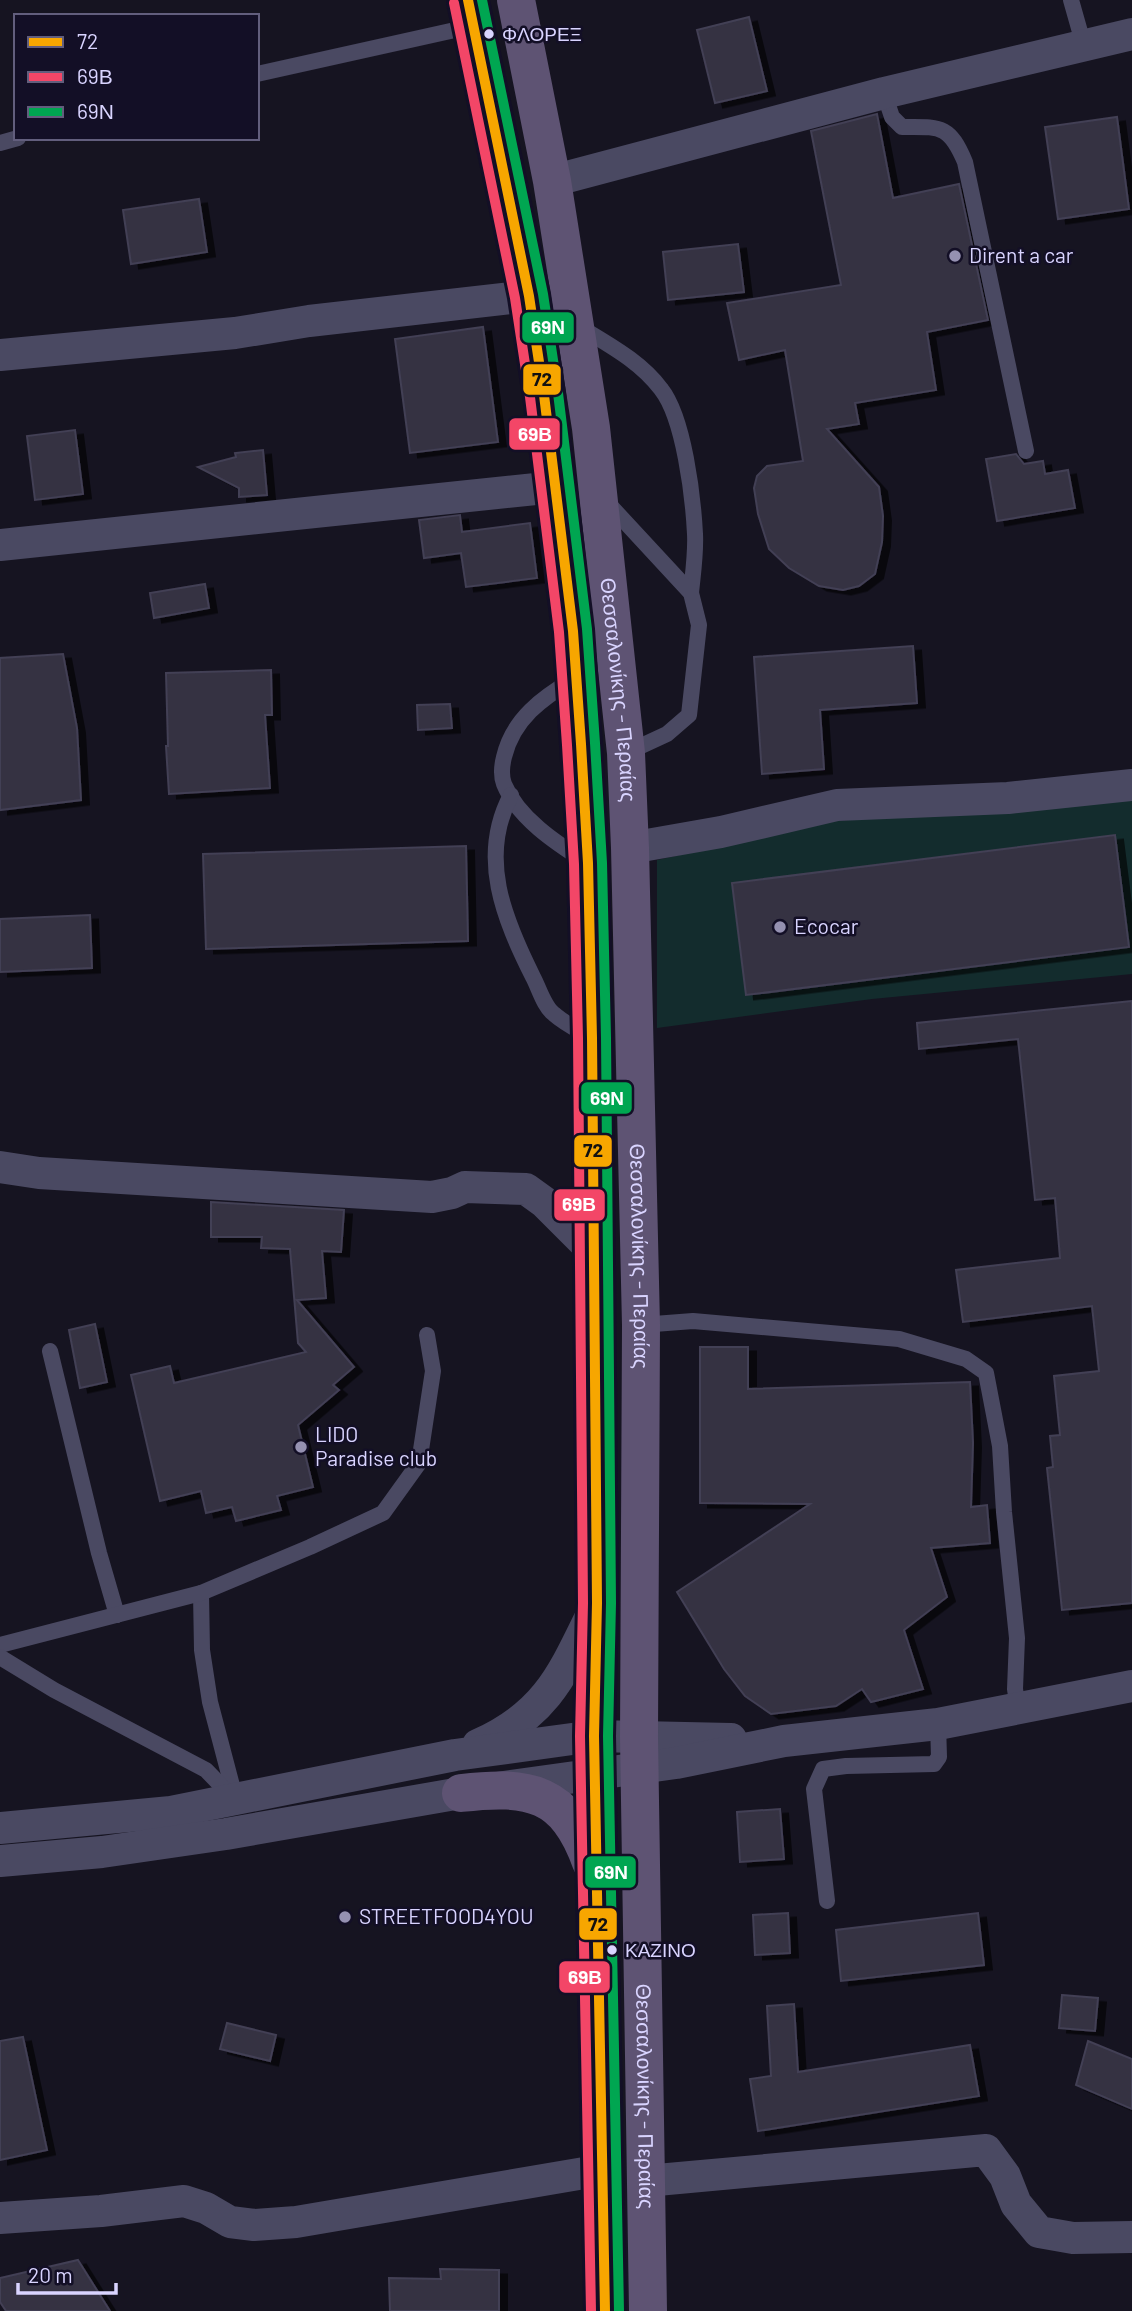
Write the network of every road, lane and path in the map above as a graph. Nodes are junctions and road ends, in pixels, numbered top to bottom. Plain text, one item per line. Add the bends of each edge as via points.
1 (516, 0) edge
2 (1071, 0) edge
3 (471, 13) edge
4 (1132, 34) edge
5 (1084, 46) junction
6 (259, 73) edge
7 (884, 93) junction
8 (552, 181) junction
9 (529, 296) junction
10 (576, 325) junction
11 (0, 355) edge
12 (1026, 451) dead end
13 (555, 487) junction
14 (598, 493) junction
15 (0, 545) edge
16 (691, 593) junction
17 (576, 678) junction
18 (625, 753) junction
19 (1132, 785) edge
20 (511, 794) junction
21 (630, 848) junction
22 (588, 863) junction
23 (592, 1038) junction
24 (0, 1167) edge
25 (594, 1252) junction
26 (640, 1325) junction
27 (427, 1335) dead end
28 (50, 1351) dead end
29 (201, 1593) junction
30 (597, 1603) junction
31 (117, 1615) junction
32 (0, 1644) edge
33 (0, 1657) edge
34 (1132, 1686) edge
35 (1017, 1709) junction
36 (938, 1724) junction
37 (594, 1737) junction
38 (640, 1752) junction
39 (455, 1755) junction
40 (594, 1775) junction
41 (461, 1793) junction
42 (235, 1800) junction
43 (0, 1828) edge
44 (0, 1861) edge
45 (596, 1875) junction
46 (827, 1901) dead end
47 (602, 2170) junction
48 (646, 2181) junction
49 (0, 2218) edge
50 (1132, 2237) edge
51 (605, 2311) edge
52 (648, 2311) edge

1 - 8 main road, Θεσσαλονίκης - Περαίας
2 - 5 lane
3 - 6 lane
3 - 9 main road, Θεσσαλονίκης - Περαίας
4 - 5 street
5 - 7 street
7 - 8 street
7 - 12 lane via 892,117 902,127 938,128 952,135 965,162
8 - 10 main road, Θεσσαλονίκης - Περαίας
9 - 11 street via 235,333
9 - 13 main road, Θεσσαλονίκης - Περαίας
10 - 14 main road, Θεσσαλονίκης - Περαίας
10 - 16 lane via 637,363 674,409 695,536
13 - 15 street
13 - 17 main road, Θεσσαλονίκης - Περαίας
14 - 16 lane
14 - 18 main road, Θεσσαλονίκης - Περαίας
16 - 18 lane via 699,625 689,715 667,734
17 - 20 lane via 552,692 514,728 502,766
17 - 22 main road, Θεσσαλονίκης - Περαίας
18 - 21 main road, Θεσσαλονίκης - Περαίας
19 - 21 street via 1008,798 837,805
20 - 22 lane via 536,827
20 - 23 lane via 497,832 496,875 505,916 551,1013
21 - 26 main road, Θεσσαλονίκης - Περαίας
22 - 23 main road, Θεσσαλονίκης - Περαίας
23 - 25 main road, Θεσσαλονίκης - Περαίας
24 - 25 street via 432,1197 465,1187 526,1189
25 - 30 main road, Θεσσαλονίκης - Περαίας
26 - 35 lane via 693,1321 899,1339 966,1359 986,1373 1000,1446 1017,1638
26 - 38 main road, Θεσσαλονίκης - Περαίας
27 - 29 lane via 433,1371 419,1463 383,1513
28 - 31 lane
29 - 31 lane
29 - 42 lane via 209,1702
30 - 37 main road, Θεσσαλονίκης - Περαίας
30 - 39 street via 564,1671 530,1715
31 - 32 lane
33 - 42 lane via 206,1770
34 - 35 street
35 - 36 street
36 - 38 street
36 - 46 lane via 939,1757 934,1764 822,1769 814,1789
37 - 38 street
37 - 39 street
37 - 40 main road, Θεσσαλονίκης - Περαίας
38 - 40 street
38 - 48 main road, Θεσσαλονίκης - Περαίας
39 - 42 street
40 - 41 street
40 - 45 main road, Θεσσαλονίκης - Περαίας
41 - 44 street via 226,1834
41 - 45 main road via 513,1789 545,1799 568,1815
42 - 43 street via 171,1812
45 - 47 main road, Θεσσαλονίκης - Περαίας
47 - 49 street via 296,2222 230,2222 184,2201
47 - 51 main road, Θεσσαλονίκης - Περαίας
48 - 50 street via 986,2150 1005,2176 1016,2204 1039,2232 1073,2238
48 - 52 main road, Θεσσαλονίκης - Περαίας

